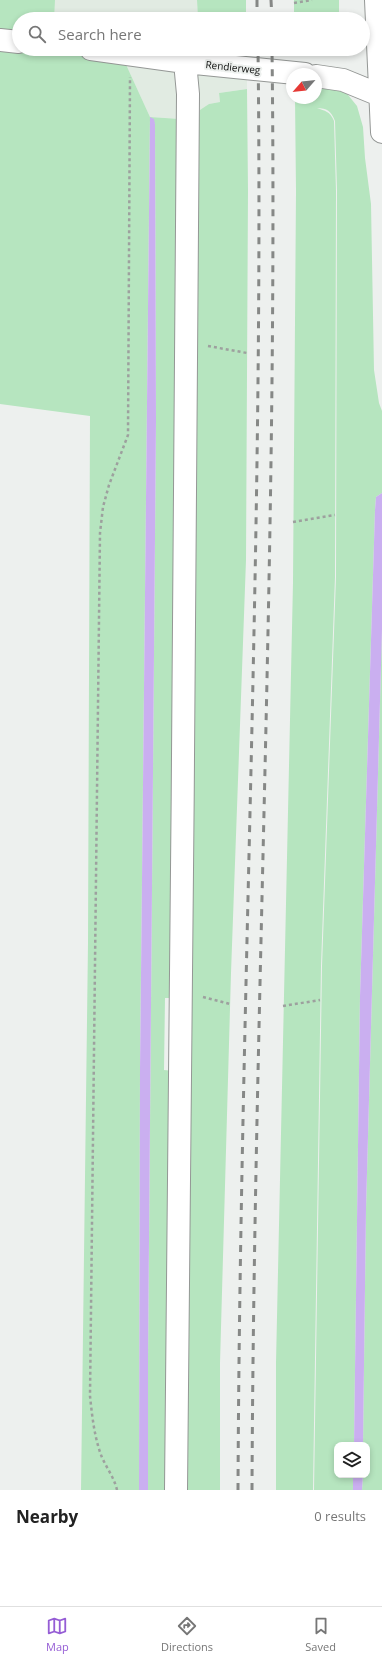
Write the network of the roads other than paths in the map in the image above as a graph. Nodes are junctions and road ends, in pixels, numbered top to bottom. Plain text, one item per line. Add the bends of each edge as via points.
1 (376, 0) edge
2 (0, 40) edge
3 (12, 41) edge
4 (144, 56) edge
5 (184, 62) junction
6 (286, 72) edge
7 (322, 77) edge
8 (382, 96) edge
9 (382, 132) edge
10 (176, 1490) edge

1 - 8 street
2 - 3 street
4 - 5 street, Rendierweg
5 - 6 street, Rendierweg
5 - 10 street via 188,94 187,344
7 - 8 street via 343,80
8 - 9 street

